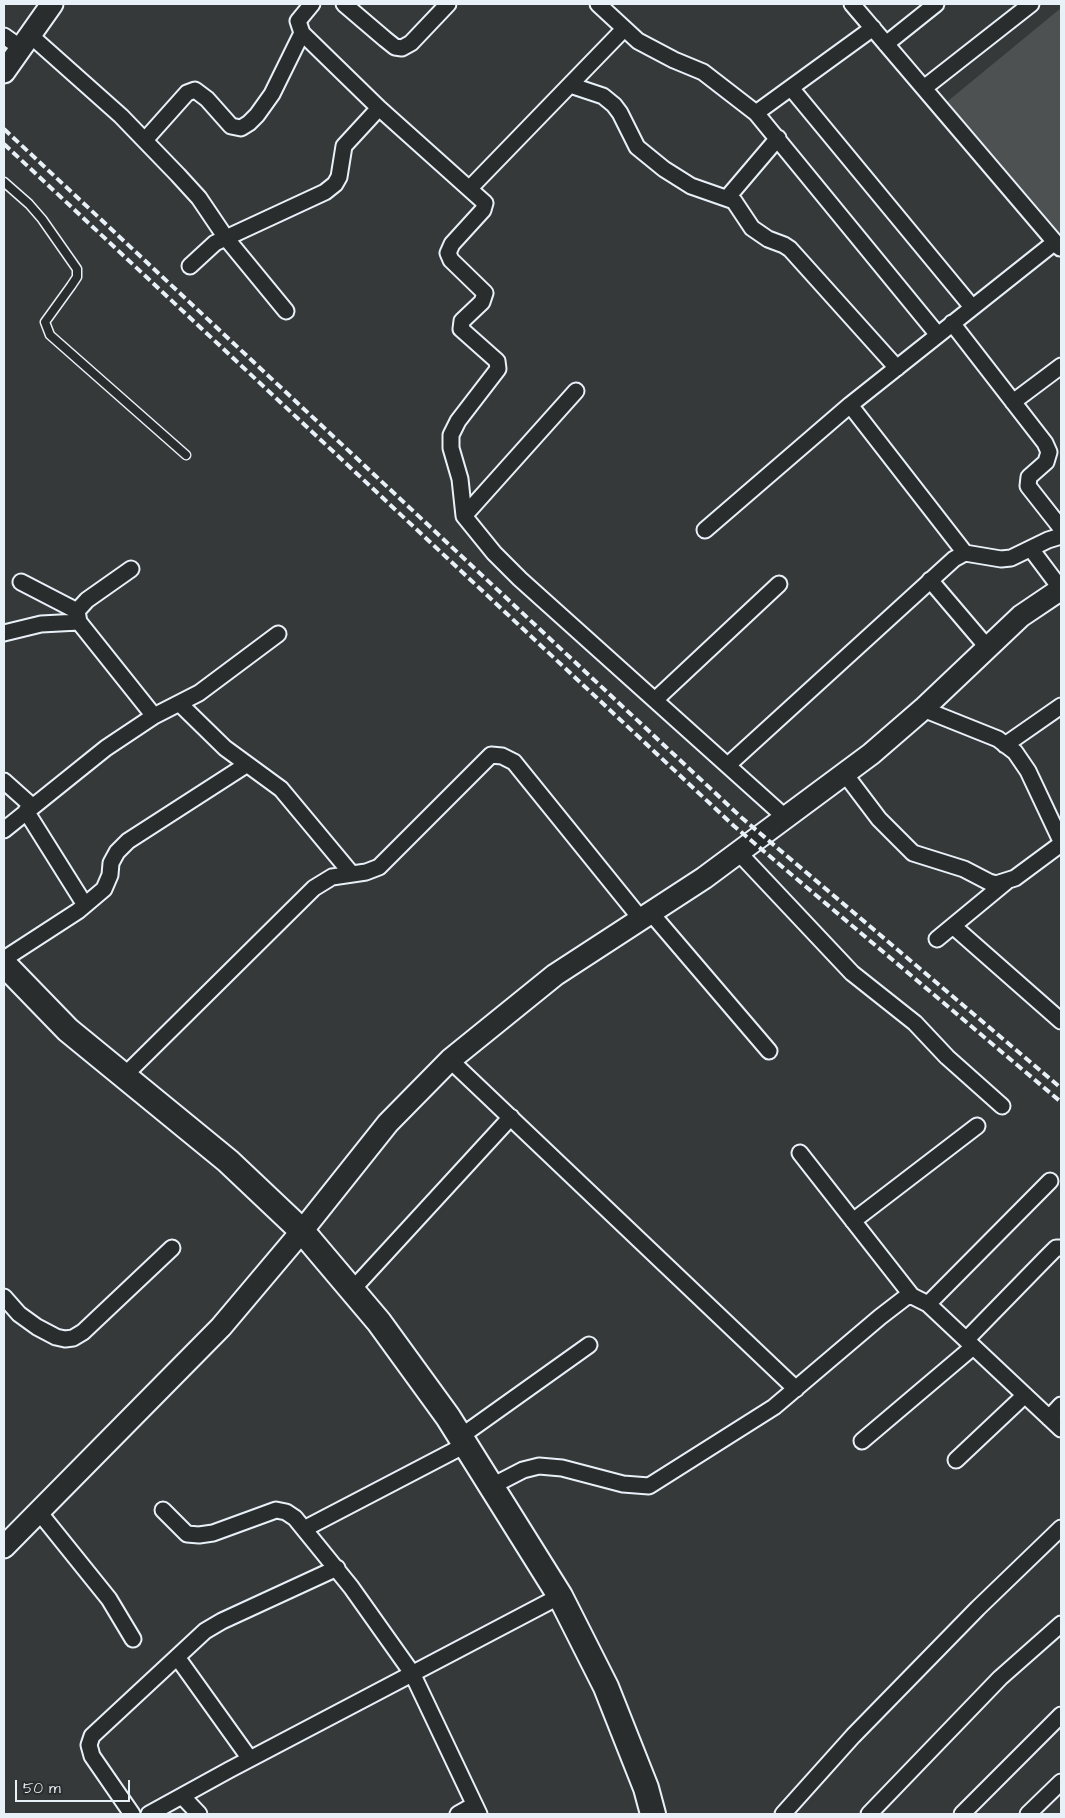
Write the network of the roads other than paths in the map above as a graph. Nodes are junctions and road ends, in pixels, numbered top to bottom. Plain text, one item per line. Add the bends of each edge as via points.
1 (52, 4) edge
2 (312, 4) edge
3 (344, 4) edge
4 (448, 4) edge
5 (598, 4) edge
6 (853, 4) edge
7 (936, 4) edge
8 (1031, 4) edge
9 (873, 28) junction
10 (624, 29) junction
11 (302, 33) junction
12 (18, 40) edge
13 (886, 44) junction
14 (4, 72) edge
15 (570, 84) junction
16 (791, 88) junction
17 (924, 88) junction
18 (379, 108) junction
19 (756, 113) junction
20 (778, 138) junction
21 (145, 140) junction
22 (4, 182) edge
23 (470, 188) junction
24 (727, 198) junction
25 (226, 238) junction
26 (1058, 246) edge
27 (190, 266) dead end
28 (972, 307) junction
29 (286, 311) dead end
30 (952, 323) junction
31 (938, 335) junction
32 (1061, 366) edge
33 (897, 368) junction
34 (576, 390) dead end
35 (1013, 402) junction
36 (850, 405) junction
37 (186, 455) dead end
38 (1056, 510) edge
39 (464, 516) junction
40 (1061, 528) edge
41 (705, 530) dead end
42 (1061, 536) edge
43 (1031, 549) junction
44 (965, 553) junction
45 (131, 569) dead end
46 (930, 580) junction
47 (21, 582) dead end
48 (779, 584) dead end
49 (1061, 589) edge
50 (78, 617) junction
51 (4, 633) edge
52 (278, 634) dead end
53 (987, 647) junction
54 (655, 700) junction
55 (180, 704) junction
56 (1061, 706) edge
57 (923, 709) junction
58 (154, 716) junction
59 (1005, 744) junction
60 (246, 765) junction
61 (728, 765) junction
62 (844, 774) junction
63 (4, 781) edge
64 (29, 809) junction
65 (786, 818) junction
66 (4, 830) edge
67 (1061, 842) edge
68 (738, 853) junction
69 (351, 873) junction
70 (1006, 882) junction
71 (85, 905) junction
72 (646, 916) junction
73 (953, 926) junction
74 (937, 939) dead end
75 (4, 959) edge
76 (4, 964) edge
77 (1061, 1021) edge
78 (769, 1051) dead end
79 (450, 1060) junction
80 (124, 1076) junction
81 (1002, 1106) dead end
82 (510, 1117) junction
83 (977, 1126) dead end
84 (800, 1153) dead end
85 (1050, 1182) dead end
86 (853, 1220) junction
87 (302, 1231) junction
88 (172, 1248) dead end
89 (1061, 1248) edge
90 (352, 1290) junction
91 (912, 1296) junction
92 (4, 1297) edge
93 (928, 1304) junction
94 (970, 1343) junction
95 (589, 1346) dead end
96 (796, 1389) junction
97 (1025, 1396) junction
98 (1061, 1405) edge
99 (1049, 1418) junction
100 (1061, 1429) edge
101 (463, 1441) junction
102 (862, 1441) dead end
103 (956, 1460) dead end
104 (492, 1486) junction
105 (163, 1510) dead end
106 (40, 1512) junction
107 (1061, 1528) edge
108 (304, 1529) junction
109 (4, 1547) edge
110 (337, 1568) junction
111 (560, 1596) junction
112 (1061, 1624) edge
113 (133, 1639) dead end
114 (177, 1657) junction
115 (412, 1673) junction
116 (1061, 1715) edge
117 (250, 1759) junction
118 (1061, 1782) edge
119 (182, 1796) junction
120 (477, 1810) edge
121 (132, 1814) edge
122 (149, 1814) edge
123 (199, 1814) edge
124 (458, 1814) edge
125 (653, 1814) edge
126 (783, 1814) edge
127 (869, 1814) edge
128 (962, 1814) edge
129 (1028, 1814) edge

1 - 12 street
2 - 11 street via 298,21
3 - 4 street via 395,47 402,48 411,43
5 - 10 street
6 - 9 street
7 - 13 street
8 - 17 street
9 - 13 street
9 - 16 street
10 - 15 street
10 - 19 street via 656,51 703,72
11 - 18 street
11 - 21 street via 272,94 249,123 240,128 232,126 208,99 195,90 188,93
12 - 14 street
12 - 21 street
13 - 17 street
15 - 23 street
15 - 24 street via 603,96 614,105 637,146 664,169 691,186
16 - 19 street
16 - 28 street
17 - 26 street
18 - 23 street
18 - 25 street via 344,146 339,177 326,192
19 - 20 street
20 - 24 street
20 - 31 street
21 - 25 street via 198,198
22 - 37 lane via 42,219 77,269 74,281 45,322 50,335
23 - 39 street via 485,203 483,210 452,244 448,253 485,293 482,302 462,321 461,328 497,361 498,368 451,435
24 - 33 street via 734,201 752,228 790,249
25 - 27 street via 215,243
25 - 29 street
26 - 28 street
28 - 30 street
30 - 31 street
30 - 35 street
31 - 33 street
32 - 35 street
33 - 36 street
34 - 39 street
35 - 38 street via 1045,443 1048,452 1046,462 1030,477 1028,486
36 - 41 street
36 - 44 street
38 - 40 street
39 - 54 street via 520,579
42 - 43 street
43 - 44 street via 1001,560
43 - 49 street
44 - 46 street
45 - 50 street via 87,600
46 - 53 street
46 - 61 street
47 - 50 street
48 - 54 street
49 - 53 street via 1020,616
50 - 51 street
50 - 58 street
52 - 55 street
53 - 57 street
54 - 61 street
55 - 58 street
55 - 60 street
56 - 59 street
57 - 59 street
57 - 62 street
58 - 64 street via 106,748
59 - 67 street via 1028,771
60 - 69 street via 281,789
60 - 71 street via 128,841 111,863 104,889
61 - 65 street
62 - 65 street
62 - 70 street via 879,819 913,853 964,870 988,882
63 - 64 street
64 - 66 street
64 - 71 street
65 - 68 street
67 - 70 street
68 - 72 street
68 - 81 street via 852,973 915,1023 947,1057
69 - 72 street via 379,867 480,763 491,755 502,756 514,762
69 - 80 street via 332,877 314,888
70 - 73 street
71 - 75 street
72 - 78 street
72 - 79 street via 555,976
73 - 74 street
73 - 77 street
76 - 80 main road via 68,1030
79 - 82 street
79 - 87 street via 388,1123
80 - 87 main road via 228,1161
82 - 90 street
82 - 96 street
83 - 86 street
84 - 86 street
85 - 93 street
86 - 91 street
87 - 90 main road
87 - 106 street via 221,1327
88 - 92 street via 73,1338 56,1337 38,1327 19,1314
89 - 94 street via 1056,1248 1048,1256
90 - 101 main road via 379,1322
91 - 93 street
91 - 96 street via 880,1317
93 - 94 street
94 - 97 street
94 - 102 street
95 - 101 street
96 - 104 street via 754,1420 649,1486 623,1484 562,1468 539,1466 523,1470
97 - 99 street
97 - 103 street
98 - 99 street
99 - 100 street
101 - 104 main road
101 - 108 street
104 - 111 main road
105 - 108 street via 187,1534 213,1533 276,1510 286,1512
106 - 109 street
106 - 113 street via 110,1599
107 - 126 street via 853,1736
108 - 110 street
110 - 114 street via 222,1621 205,1631
110 - 115 street
111 - 115 street
111 - 125 main road via 606,1687
112 - 127 street via 1000,1678
114 - 117 street
114 - 121 street via 101,1726 89,1745 92,1756
115 - 117 street
115 - 120 street
116 - 128 street
117 - 119 street
118 - 129 street
119 - 122 street
119 - 123 street
120 - 124 street

